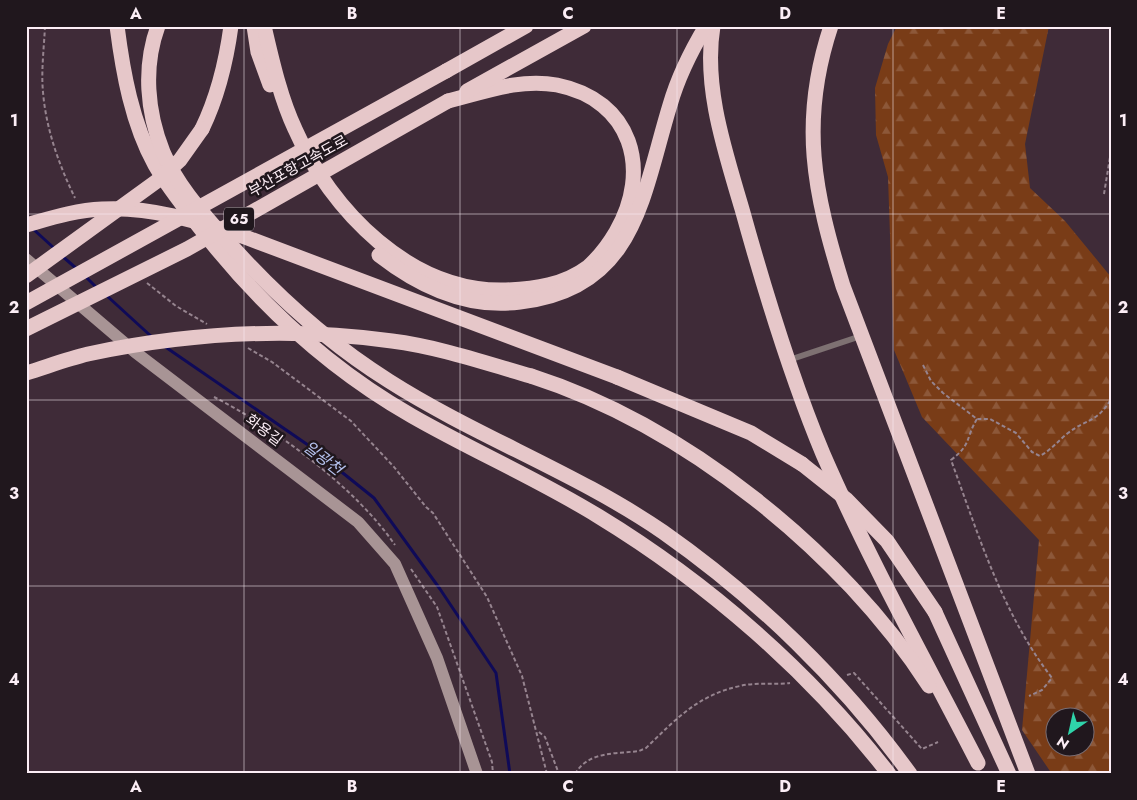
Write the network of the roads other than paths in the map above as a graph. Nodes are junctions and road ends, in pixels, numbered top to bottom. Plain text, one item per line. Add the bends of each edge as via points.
1 (117, 26) edge
2 (158, 26) edge
3 (231, 26) edge
4 (254, 26) edge
5 (264, 26) edge
6 (526, 26) edge
7 (584, 26) edge
8 (706, 26) edge
9 (714, 26) edge
10 (831, 26) edge
11 (448, 101) junction
12 (26, 225) edge
13 (26, 260) edge
14 (26, 276) edge
15 (26, 303) edge
16 (26, 329) edge
17 (861, 336) junction
18 (789, 360) junction
19 (26, 373) edge
20 (982, 768) edge
21 (478, 774) edge
22 (889, 774) edge
23 (910, 774) edge
24 (1009, 774) edge
25 (1028, 774) edge

1 - 22 highway via 130,99 154,164 226,262 253,292 307,342 361,384 411,416 598,516 714,597 796,671 847,723
2 - 23 highway via 152,46 148,85 164,154 180,184 203,214 254,271 310,323 388,381 616,502 707,564 810,657 872,725
3 - 14 highway, bridge via 227,56 214,103 202,129 180,160 157,182
4 - 8 highway via 258,52 298,155 348,225 379,255 417,281 464,299 506,304 542,300 568,290 590,277 622,245 640,210 680,76
5 - 11 highway via 294,129 336,198 393,254 430,275 456,285 491,291 527,290 551,285 588,267 601,254 622,222 634,187 633,154 617,119 594,99 578,91 538,83 518,84
6 - 15 highway, 부산포항고속도로 / 65, bridge
7 - 11 highway, 부산포항고속도로 / 65
9 - 18 highway via 712,72 716,112
10 - 17 highway via 818,78 812,145 824,224
11 - 16 highway, 부산포항고속도로 / 65, bridge via 187,248
12 - 24 highway, bridge via 102,209 142,210 186,218 246,237 617,377 751,433 802,464 846,498 887,541 935,612
13 - 21 main road, 화용길 via 135,352 358,522 395,564 437,658
17 - 18 lane
17 - 25 highway
18 - 20 highway via 823,452 888,595
19 - 20 highway, bridge via 86,355 194,337 326,335 392,341 441,350 531,376 593,400 676,445 732,482 804,540 884,625 927,683

